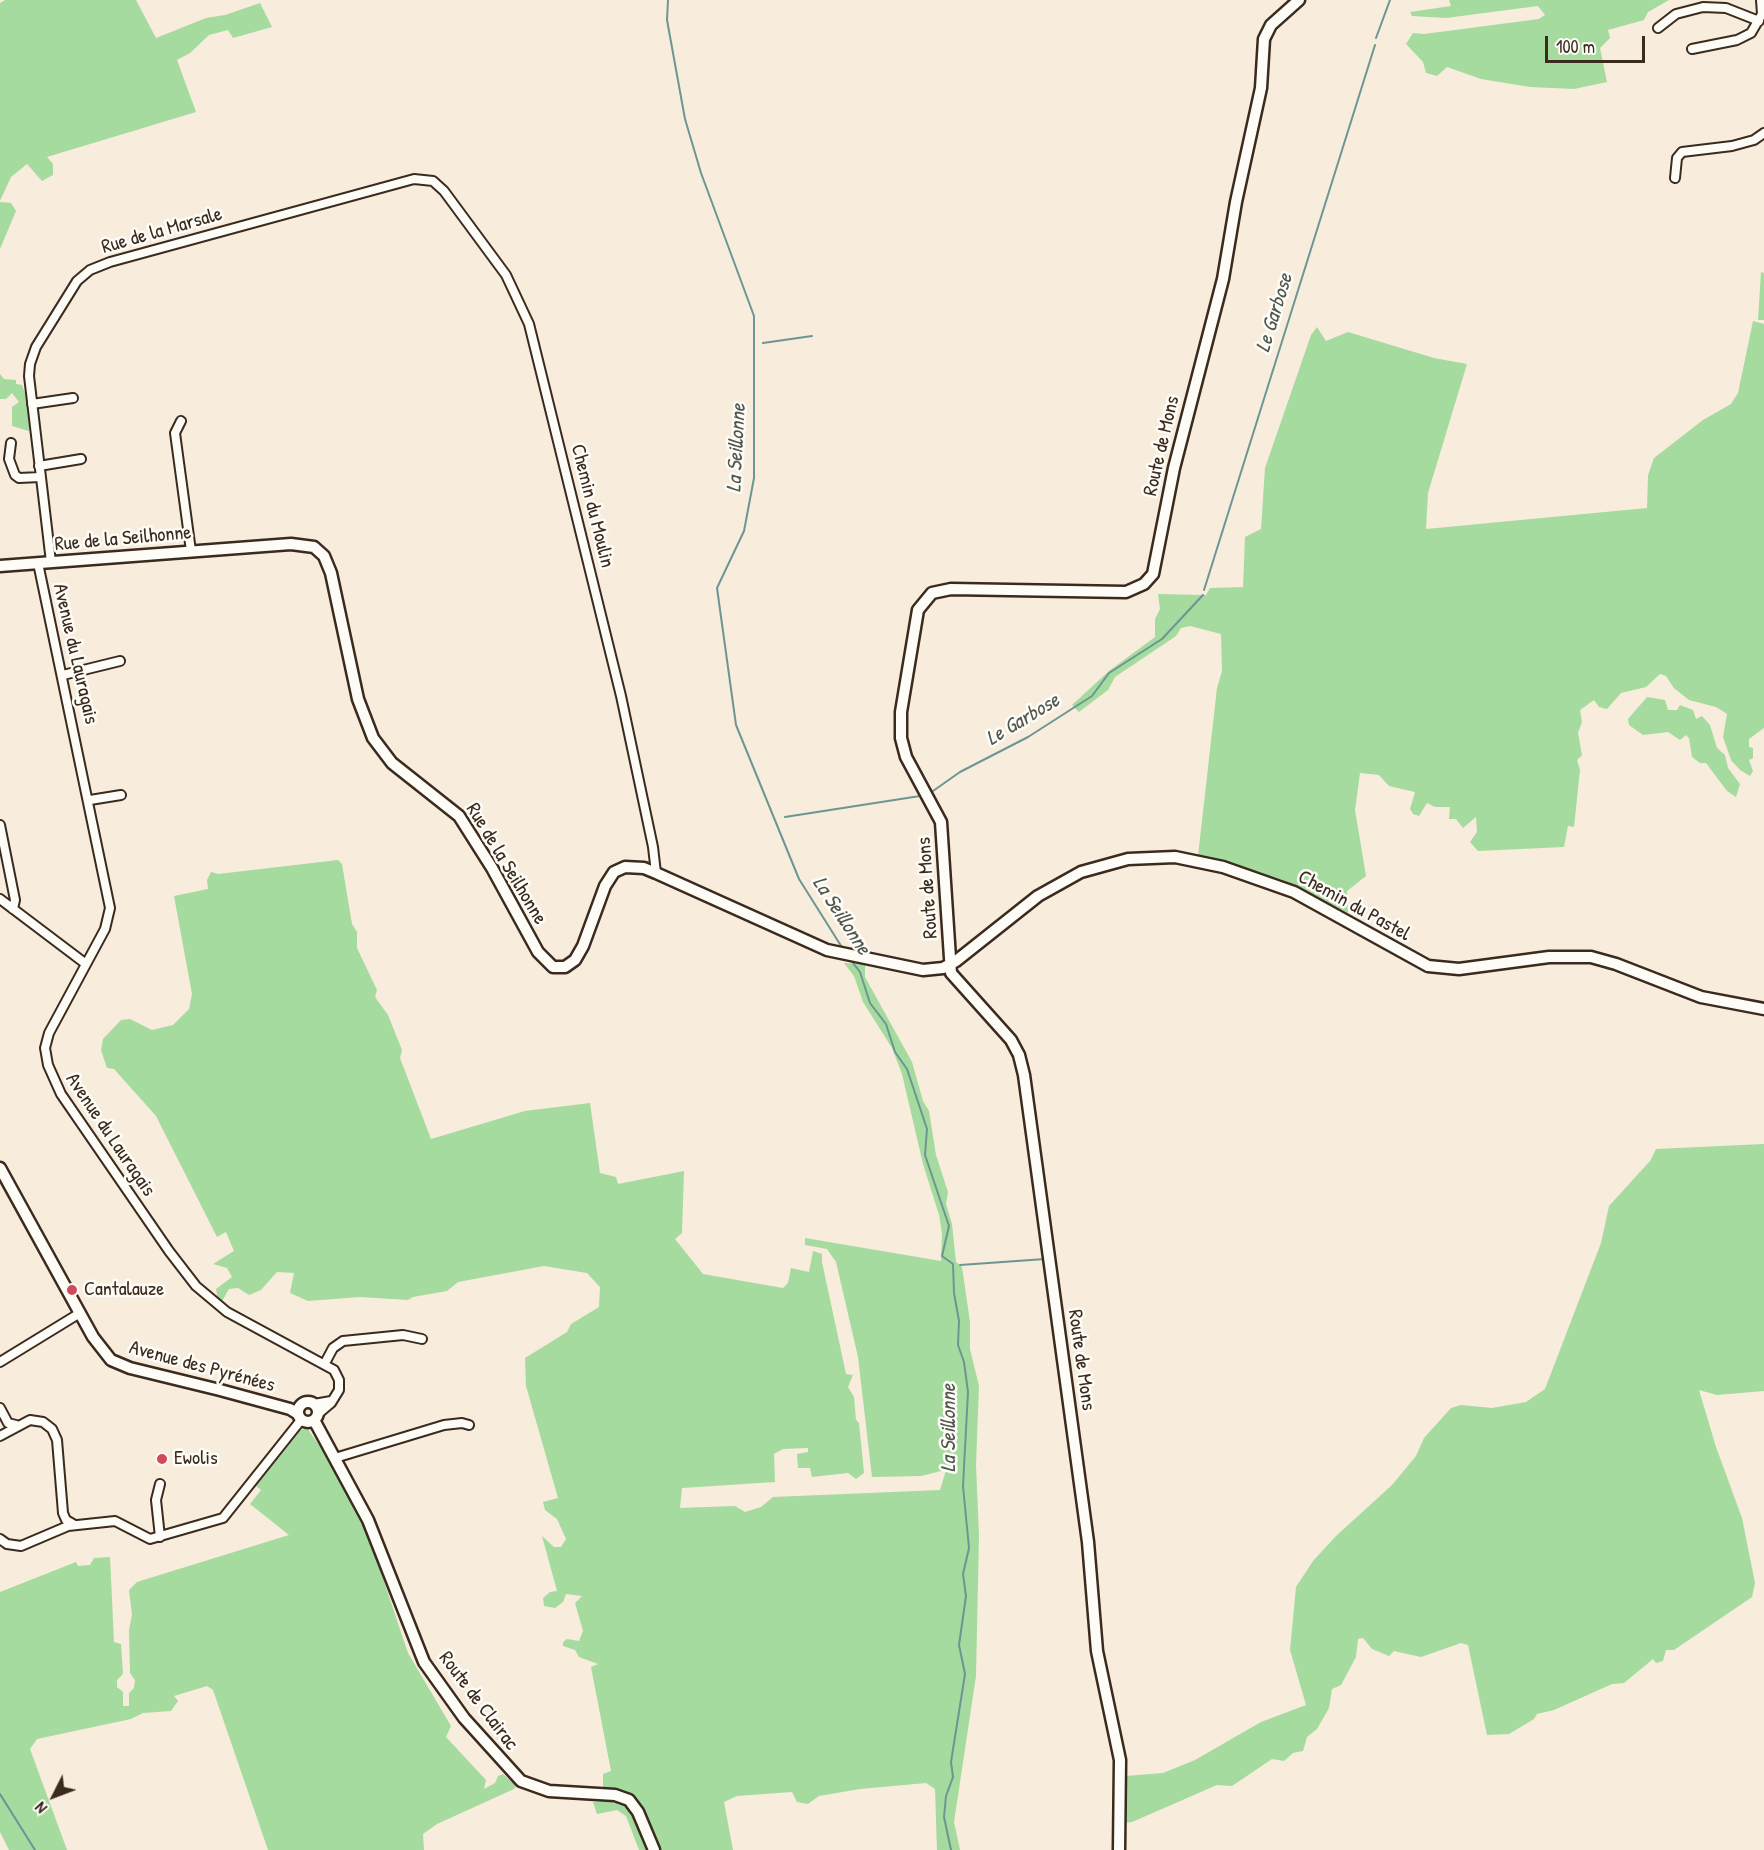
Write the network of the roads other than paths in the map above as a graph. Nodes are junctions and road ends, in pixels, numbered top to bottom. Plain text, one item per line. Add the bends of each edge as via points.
1 (1299, 0) edge
2 (1761, 0) edge
3 (1759, 21) junction
4 (1658, 28) dead end
5 (1692, 49) dead end
6 (1764, 133) edge
7 (1675, 178) dead end
8 (428, 179) joint
9 (73, 398) dead end
10 (32, 404) junction
11 (181, 421) dead end
12 (10, 442) dead end
13 (81, 459) dead end
14 (39, 466) junction
15 (40, 477) junction
16 (191, 551) junction
17 (51, 562) junction
18 (39, 563) junction
19 (0, 566) edge
20 (120, 661) dead end
21 (63, 675) junction
22 (121, 795) dead end
23 (90, 800) junction
24 (0, 825) edge
25 (656, 873) junction
26 (0, 899) edge
27 (13, 909) junction
28 (86, 964) junction
29 (950, 964) junction
30 (1764, 1008) edge
31 (0, 1168) edge
32 (80, 1313) junction
33 (422, 1339) dead end
34 (0, 1362) edge
35 (325, 1363) junction
36 (0, 1408) edge
37 (297, 1412) junction
38 (315, 1413) junction
39 (16, 1425) junction
40 (469, 1425) dead end
41 (0, 1432) edge
42 (335, 1458) junction
43 (160, 1484) dead end
44 (63, 1515) junction
45 (74, 1524) junction
46 (57, 1530) junction
47 (160, 1537) junction
48 (0, 1539) edge
49 (654, 1850) edge
50 (1119, 1850) edge

1 - 29 street, Route de Mons via 1271,25 1264,39 1262,88 1223,279 1174,468 1152,574 1144,584 1126,592 939,589 918,610 903,686 901,738 910,768 941,822
2 - 3 street
3 - 4 street via 1726,8 1703,7 1677,14
3 - 5 street via 1751,33 1737,39
6 - 7 street via 1739,144 1682,152 1677,158
8 - 10 street, Rue de la Marsale via 414,179 299,209 90,270 72,287 36,347 28,376
8 - 25 street, Chemin du Moulin via 444,191 506,275 529,324 619,685
9 - 10 street
10 - 14 street, Rue de la Marsale
11 - 16 street via 175,433
12 - 15 street via 9,459 15,475
13 - 14 street
14 - 15 street, Rue de la Marsale
15 - 17 street, Rue de la Marsale
16 - 17 street, Rue de la Seilhonne
16 - 25 street, Rue de la Seilhonne via 299,544 314,547 324,556 367,727 392,763 459,816 548,965 559,968 575,960 614,872 634,866
17 - 18 street, Rue de la Seilhonne
18 - 19 street, Rue de la Seilhonne
18 - 21 street, Avenue du Lauragais
20 - 21 street
21 - 23 street, Avenue du Lauragais
22 - 23 street
23 - 28 street, Avenue du Lauragais via 110,908 105,929
24 - 27 street via 15,900
25 - 29 street, Rue de la Seilhonne via 829,950 923,970
26 - 27 street
27 - 28 street
28 - 35 street, Avenue du Lauragais via 46,1039 48,1065 61,1094 196,1286 227,1312
29 - 30 street, Chemin du Pastel via 1038,896 1080,872 1128,859 1175,857 1223,867 1294,892 1428,966 1459,969 1549,957 1591,957 1701,998
29 - 50 street, Route de Mons via 955,978 1011,1040 1024,1076 1086,1531 1097,1651 1120,1760
31 - 32 street, Avenue des Pyrénées
32 - 34 street
32 - 37 street, Avenue des Pyrénées via 100,1348 119,1364
33 - 35 street via 403,1335 343,1341 333,1348
35 - 38 street via 339,1380 334,1398
36 - 39 street via 8,1423
37 - 38 street via 308,1422
37 - 38 street via 308,1402
37 - 47 street via 226,1516
38 - 42 street, Route de Clairac
39 - 41 street
39 - 44 street via 36,1420 48,1425 56,1435
40 - 42 street via 444,1425
42 - 49 street, Route de Clairac via 368,1520 424,1662 464,1718 521,1781 549,1791 615,1795 630,1800
43 - 47 street via 156,1500
44 - 45 street
44 - 46 street
45 - 46 street
45 - 47 street via 119,1522 143,1537
46 - 48 street via 21,1546 8,1545

